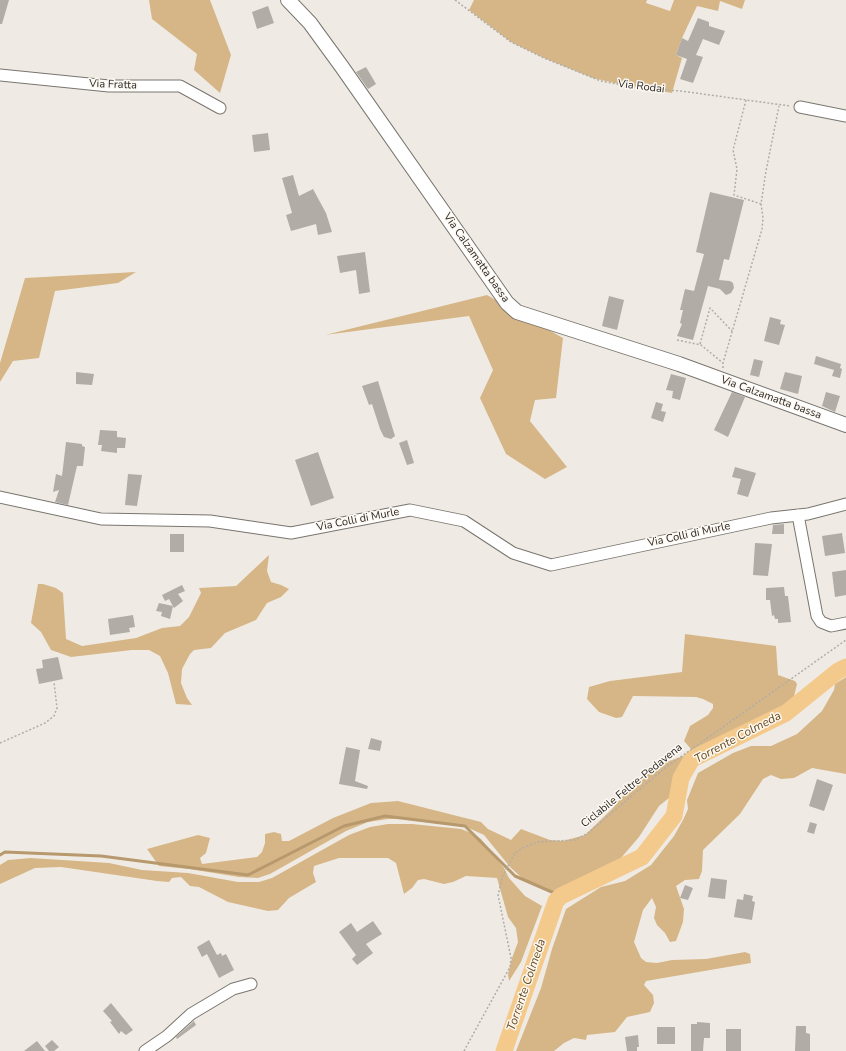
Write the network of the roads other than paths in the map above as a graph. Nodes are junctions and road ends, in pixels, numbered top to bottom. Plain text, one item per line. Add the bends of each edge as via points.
1 (288, 0) edge
2 (0, 75) edge
3 (220, 108) dead end
4 (800, 108) road end
5 (846, 116) edge
6 (846, 425) edge
7 (0, 497) edge
8 (846, 504) edge
9 (798, 515) junction
10 (846, 623) edge
11 (251, 984) dead end
12 (145, 1051) edge

1 - 6 street, Via Calzamatta bassa via 310,23 507,303 517,312 679,364
2 - 3 street, Via Fratta via 109,86 180,86
4 - 5 street
7 - 9 street, Via Colli di Murle via 101,518 210,521 291,533 410,510 464,521 513,553 551,565 771,518
8 - 9 street, Via Colli di Murle
9 - 10 street via 817,616 831,626
11 - 12 street via 233,989 191,1014 167,1036

